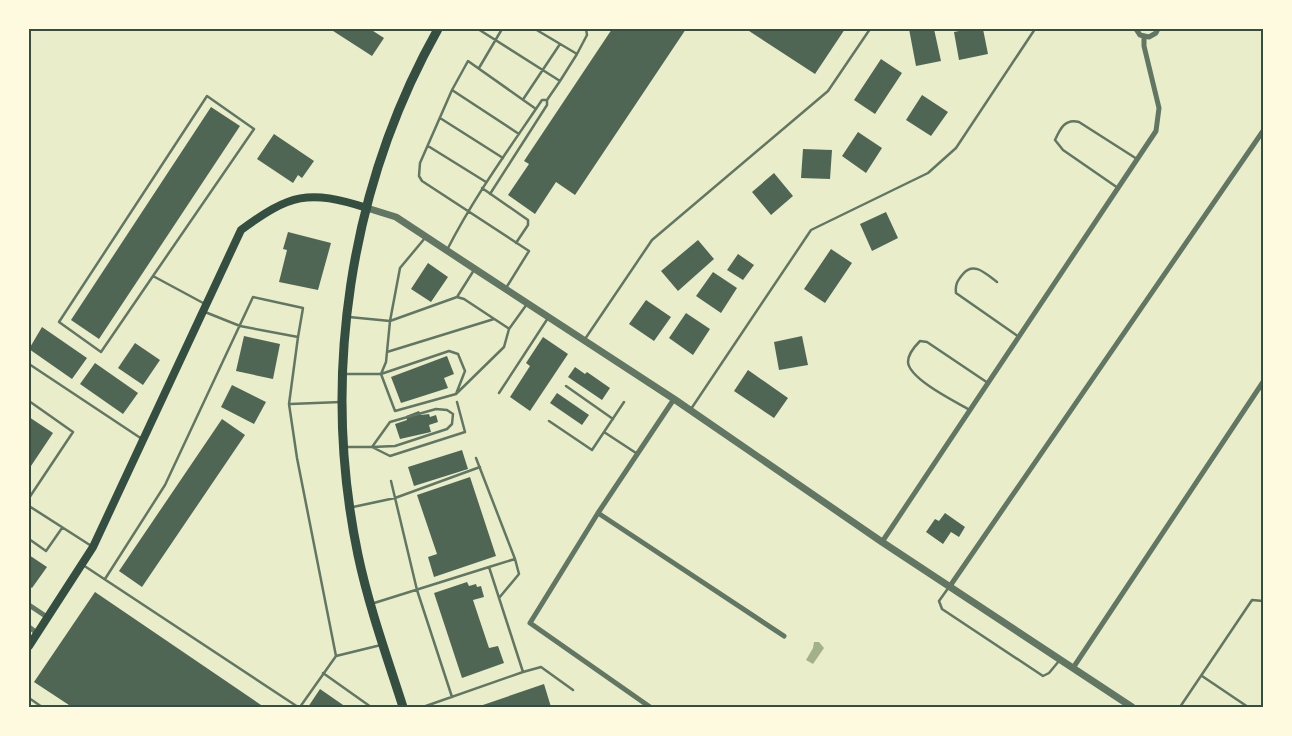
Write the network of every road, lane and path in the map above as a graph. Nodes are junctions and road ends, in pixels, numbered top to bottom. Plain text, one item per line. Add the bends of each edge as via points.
1 (438, 29) edge
2 (478, 29) edge
3 (502, 29) edge
4 (535, 29) edge
5 (586, 29) edge
6 (870, 29) edge
7 (1035, 29) edge
8 (1136, 29) edge
9 (1158, 29) edge
10 (1144, 37) junction
11 (495, 40) junction
12 (560, 44) junction
13 (577, 54) junction
14 (479, 68) junction
15 (542, 71) junction
16 (560, 81) junction
17 (452, 90) junction
18 (524, 98) junction
19 (547, 100) junction
20 (536, 109) junction
21 (440, 118) junction
22 (1263, 132) edge
23 (519, 134) junction
24 (428, 146) junction
25 (503, 158) junction
26 (1137, 159) junction
27 (486, 183) junction
28 (482, 188) junction
29 (1118, 188) junction
30 (490, 194) junction
31 (366, 208) junction
32 (467, 212) junction
33 (426, 237) junction
34 (516, 243) junction
35 (447, 250) junction
36 (475, 269) junction
37 (153, 276) junction
38 (997, 282) dead end
39 (505, 289) junction
40 (457, 297) junction
41 (528, 303) junction
42 (205, 308) junction
43 (346, 316) junction
44 (549, 317) junction
45 (494, 319) junction
46 (390, 321) junction
47 (240, 326) junction
48 (508, 329) junction
49 (1018, 337) junction
50 (298, 338) junction
51 (584, 340) junction
52 (387, 352) junction
53 (29, 364) edge
54 (343, 374) junction
55 (381, 374) junction
56 (1263, 382) edge
57 (988, 383) junction
58 (566, 386) dead end
59 (499, 393) dead end
60 (456, 394) junction
61 (674, 399) junction
62 (29, 401) edge
63 (343, 402) junction
64 (457, 402) dead end
65 (624, 402) dead end
66 (289, 404) junction
67 (690, 410) junction
68 (970, 410) junction
69 (613, 419) junction
70 (550, 422) dead end
71 (604, 432) junction
72 (143, 440) junction
73 (372, 447) junction
74 (343, 448) junction
75 (638, 454) junction
76 (476, 458) dead end
77 (480, 467) junction
78 (391, 481) dead end
79 (29, 498) edge
80 (395, 498) junction
81 (29, 506) edge
82 (349, 508) junction
83 (598, 513) junction
84 (62, 528) junction
85 (29, 539) edge
86 (882, 542) junction
87 (93, 547) junction
88 (515, 559) junction
89 (82, 564) junction
90 (489, 567) junction
91 (105, 580) junction
92 (950, 586) junction
93 (417, 590) junction
94 (499, 598) junction
95 (1263, 601) edge
96 (370, 604) junction
97 (29, 605) edge
98 (47, 617) junction
99 (29, 627) edge
100 (37, 633) junction
101 (784, 636) dead end
102 (383, 645) junction
103 (29, 646) edge
104 (336, 656) junction
105 (1060, 659) junction
106 (1073, 668) junction
107 (523, 672) junction
108 (323, 673) junction
109 (1202, 676) junction
110 (573, 690) dead end
111 (452, 697) junction
112 (29, 698) edge
113 (42, 707) edge
114 (299, 707) edge
115 (371, 707) edge
116 (403, 707) edge
117 (423, 707) edge
118 (650, 707) edge
119 (1132, 707) edge
120 (1180, 707) edge
121 (1248, 707) edge

1 - 31 main road via 396,117
2 - 11 lane
3 - 11 lane
4 - 12 lane
5 - 13 lane via 588,35
6 - 51 lane via 828,91 652,240
7 - 67 lane via 956,148 928,173 811,230
8 - 10 street
9 - 10 street via 1153,36
10 - 26 street via 1160,108 1156,131
11 - 14 lane
11 - 15 lane
12 - 13 lane
12 - 15 lane
13 - 16 lane
14 - 17 lane via 468,61
14 - 18 lane
15 - 16 lane
15 - 18 lane
16 - 19 lane
17 - 21 lane
17 - 23 lane
18 - 20 lane
19 - 20 lane via 542,100
19 - 30 lane via 548,106
20 - 23 lane
21 - 24 lane
21 - 25 lane
22 - 92 street
23 - 25 lane
24 - 27 lane
24 - 32 lane via 419,176
25 - 27 lane
26 - 29 street
26 - 29 lane via 1079,122 1072,120 1060,130 1055,140 1063,150
27 - 28 lane
28 - 30 lane
28 - 32 lane
29 - 49 street
30 - 34 lane via 528,220
31 - 33 street via 396,217
31 - 42 main road via 340,199 304,196 271,208 241,230
31 - 43 main road
32 - 34 lane
32 - 35 lane
33 - 35 street
33 - 46 lane via 400,268
34 - 39 lane via 529,251
35 - 36 street
36 - 39 street
36 - 40 lane
37 - 37 lane via 101,352 59,322 207,96 254,129
37 - 42 lane
38 - 49 lane via 983,272 968,268 957,281 956,293
39 - 41 street
40 - 45 lane
40 - 46 lane
41 - 44 street
41 - 48 lane
42 - 47 lane
42 - 72 main road
43 - 46 lane
43 - 54 main road
44 - 51 street
44 - 59 lane
45 - 48 lane
45 - 52 lane
46 - 52 lane
47 - 50 lane
47 - 50 lane via 253,297 303,308
47 - 91 lane via 165,485
48 - 60 lane via 504,347
49 - 57 street
50 - 66 lane
51 - 61 street
52 - 55 lane
53 - 72 lane
54 - 55 lane
54 - 63 main road
55 - 60 lane via 395,411
55 - 60 lane via 449,351 458,354 465,371
56 - 106 street
57 - 68 street
57 - 68 lane via 927,342 920,341 912,349 908,361 911,369 926,383
58 - 69 lane
61 - 67 street
61 - 75 street
62 - 79 lane via 73,432
63 - 66 lane
63 - 74 main road
64 - 73 lane via 466,432 390,456
65 - 69 lane
66 - 104 lane
67 - 86 street
68 - 86 street
69 - 71 lane
70 - 71 lane via 592,450
71 - 75 lane
72 - 87 main road
73 - 73 lane via 395,446 447,429 452,424 453,414 436,409 390,422
73 - 74 lane
74 - 82 main road
75 - 83 street
76 - 77 lane
77 - 80 lane
77 - 88 lane
78 - 80 lane
80 - 82 lane
80 - 93 lane
81 - 84 lane
82 - 96 main road
83 - 101 street
83 - 118 street via 530,623
84 - 85 lane via 46,550
84 - 87 lane
86 - 92 street
87 - 89 main road
88 - 90 lane
88 - 94 lane via 519,574
89 - 91 lane
89 - 98 main road
90 - 93 lane
90 - 94 lane
91 - 114 lane
92 - 105 street
92 - 105 lane via 939,601 942,609 1043,676
93 - 96 lane
93 - 111 lane
94 - 107 lane
95 - 109 lane via 1252,600
96 - 102 main road
97 - 98 street
98 - 100 main road
99 - 100 street
100 - 103 main road
102 - 104 lane
102 - 116 main road
104 - 108 lane
105 - 106 street
106 - 119 street
107 - 110 lane via 541,667
107 - 111 lane
108 - 114 lane
108 - 115 lane
109 - 120 lane
109 - 121 lane
111 - 117 lane
112 - 113 lane

